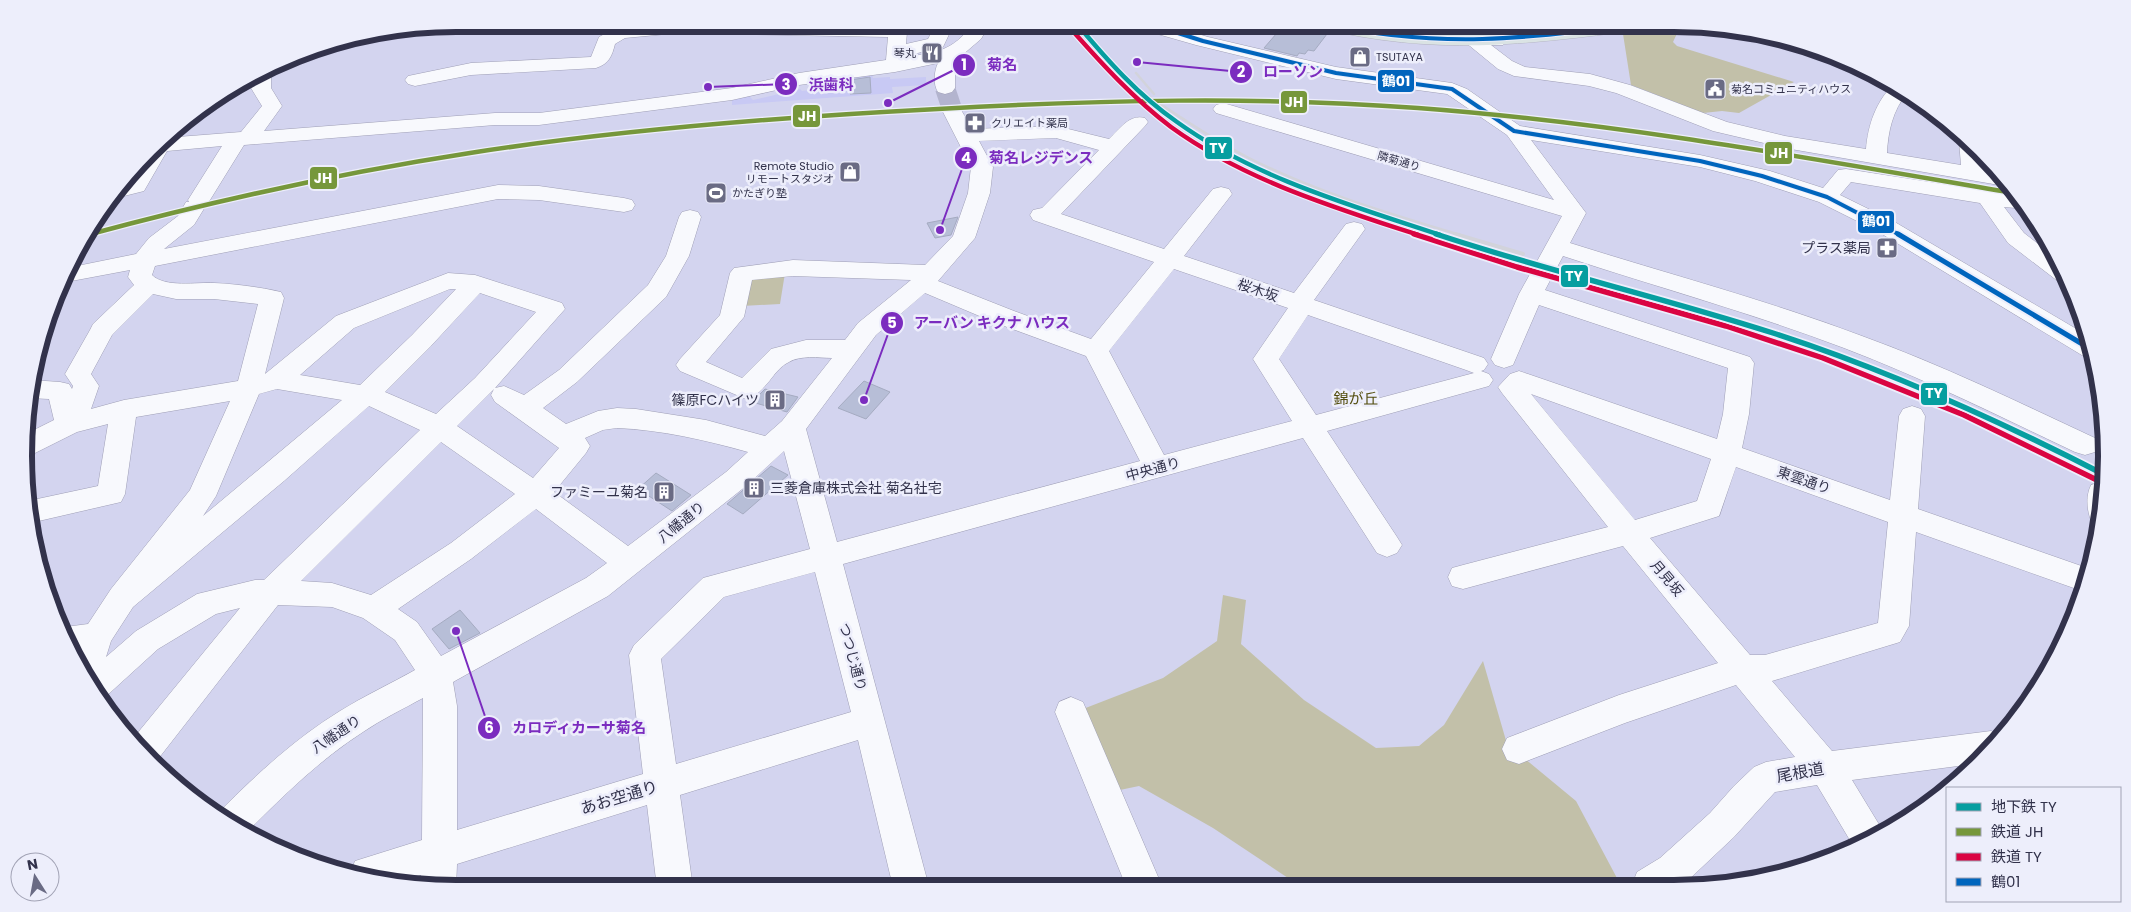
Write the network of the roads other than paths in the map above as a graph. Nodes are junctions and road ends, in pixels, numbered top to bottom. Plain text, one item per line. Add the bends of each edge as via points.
1 (630, 32) edge
2 (898, 32) edge
3 (945, 32) edge
4 (975, 32) edge
5 (1172, 32) edge
6 (1366, 32) edge
7 (1581, 32) edge
8 (1499, 33) edge
9 (1474, 42) junction
10 (945, 51) junction
11 (896, 58) junction
12 (730, 72) dead end
13 (261, 80) edge
14 (415, 80) dead end
15 (1895, 94) edge
16 (716, 96) junction
17 (1223, 109) dead end
18 (954, 112) junction
19 (1138, 122) dead end
20 (1514, 131) junction
21 (242, 139) junction
22 (170, 144) edge
23 (1114, 147) junction
24 (1972, 155) edge
25 (1876, 157) junction
26 (147, 168) edge
27 (129, 187) edge
28 (1221, 194) dead end
29 (1827, 197) junction
30 (1987, 197) junction
31 (2013, 201) edge
32 (624, 205) dead end
33 (1575, 213) junction
34 (690, 217) dead end
35 (1354, 229) dead end
36 (1556, 246) junction
37 (145, 259) junction
38 (1170, 260) junction
39 (2054, 267) edge
40 (74, 274) edge
41 (927, 278) junction
42 (475, 283) junction
43 (148, 285) junction
44 (1531, 294) junction
45 (1301, 305) junction
46 (2083, 344) edge
47 (851, 349) junction
48 (1096, 350) junction
49 (1477, 372) junction
50 (1511, 375) junction
51 (277, 380) junction
52 (249, 388) junction
53 (38, 390) edge
54 (501, 393) junction
55 (365, 395) junction
56 (124, 410) junction
57 (1912, 416) dead end
58 (69, 425) junction
59 (1310, 426) junction
60 (439, 427) junction
61 (564, 436) junction
62 (781, 438) junction
63 (32, 442) edge
64 (2085, 445) dead end
65 (1727, 453) junction
66 (1156, 468) junction
67 (536, 494) junction
68 (36, 510) edge
69 (1902, 515) junction
70 (1629, 533) junction
71 (1387, 545) dead end
72 (826, 557) junction
73 (629, 563) junction
74 (2080, 577) edge
75 (1463, 578) dead end
76 (270, 593) junction
77 (122, 598) junction
78 (374, 609) junction
79 (83, 638) edge
80 (84, 657) edge
81 (1743, 669) junction
82 (436, 675) junction
83 (99, 683) edge
84 (1071, 712) dead end
85 (870, 721) junction
86 (147, 745) edge
87 (1981, 747) edge
88 (1519, 749) dead end
89 (1824, 768) junction
90 (662, 784) junction
91 (237, 818) edge
92 (1866, 834) edge
93 (439, 852) junction
94 (376, 872) edge
95 (439, 879) edge
96 (674, 880) edge
97 (909, 880) edge
98 (1141, 880) edge
99 (1658, 880) edge

1 - 14 street via 606,40 602,57 596,62 471,70
2 - 11 street
3 - 10 street
4 - 10 street
5 - 20 street via 1336,73 1452,90
6 - 9 main road via 1435,41
7 - 8 main road via 1546,37
8 - 9 main road
9 - 25 street via 1505,65 1521,72 1590,80 1623,89 1720,127
10 - 11 street
10 - 18 street via 944,68
11 - 16 street
12 - 16 street
13 - 21 street via 261,88 272,106
15 - 25 street via 1881,119 1876,136
16 - 21 street via 539,119 495,119
17 - 33 street, 隣菊通り
18 - 23 street
18 - 41 street, 八幡通り via 982,167 982,194 964,238
19 - 23 street
20 - 29 street via 1700,161
20 - 33 street
21 - 22 street
21 - 37 street via 186,220 157,243
23 - 38 street, 桜木坂 via 1044,216
24 - 25 street
26 - 27 street via 136,186
28 - 38 street
29 - 30 street via 1846,175
29 - 46 street via 1885,226
30 - 31 street
30 - 39 street via 2016,238
32 - 37 street via 539,193 498,192
33 - 36 street
34 - 54 street via 681,251 657,290 568,376
35 - 45 street
36 - 44 street
36 - 64 street via 1861,345 1969,390
37 - 40 street
37 - 43 street via 140,276
38 - 45 street, 桜木坂
38 - 48 street
41 - 47 street, 八幡通り via 868,329
41 - 47 street via 793,268 742,273 732,317 690,365 746,390 780,355 806,349
41 - 48 street via 1005,317
42 - 51 street via 448,280 345,322
42 - 54 street via 553,309
42 - 55 street via 434,329
43 - 52 street via 176,291 214,291 272,298
43 - 58 street via 108,322 89,351 78,374 86,386
44 - 50 street
44 - 65 street via 1741,363 1736,414
45 - 49 street, 桜木坂
45 - 59 street via 1266,359
47 - 62 street, 八幡通り
48 - 66 street
49 - 50 street, 中央通り via 1478,360 1490,356
49 - 59 street, 中央通り
50 - 65 street, 東雲通り
50 - 70 street, 月見坂
51 - 52 street
51 - 55 street
52 - 56 street
52 - 77 street via 202,496
53 - 58 street via 60,391
54 - 60 street
54 - 61 street
55 - 60 street
55 - 77 street
56 - 58 street
56 - 68 street via 111,494
57 - 69 street
58 - 63 street
59 - 66 street, 中央通り
59 - 71 street
60 - 67 street
60 - 76 street
61 - 62 street via 598,421 617,418
61 - 67 street via 576,446
62 - 72 street, つつじ通り
62 - 73 street, 八幡通り via 736,479
65 - 69 street, 東雲通り
65 - 70 street via 1709,508
66 - 72 street, 中央通り
67 - 73 street
67 - 78 street via 461,551
69 - 74 street, 東雲通り
69 - 81 street via 1893,626 1889,633 1765,669
70 - 75 street
70 - 81 street, 月見坂
72 - 85 street, つつじ通り
72 - 90 street, 中央通り via 714,587 645,655
73 - 82 street, 八幡通り via 597,587
76 - 78 street via 332,595
76 - 83 street via 255,592 208,603 147,640
76 - 86 street
77 - 79 street
78 - 82 street via 406,631
79 - 80 street
81 - 88 street via 1619,710
81 - 89 street, 月見坂
82 - 91 street, 八幡通り via 352,722 312,749
82 - 93 street via 441,706
84 - 98 street
85 - 90 street, あお空通り
85 - 97 street, つつじ通り
87 - 89 street, 尾根道
89 - 92 street, 月見坂
89 - 99 street, 尾根道 via 1766,778 1722,825
90 - 93 street, あお空通り
90 - 96 street
93 - 94 street, あお空通り
93 - 95 street

